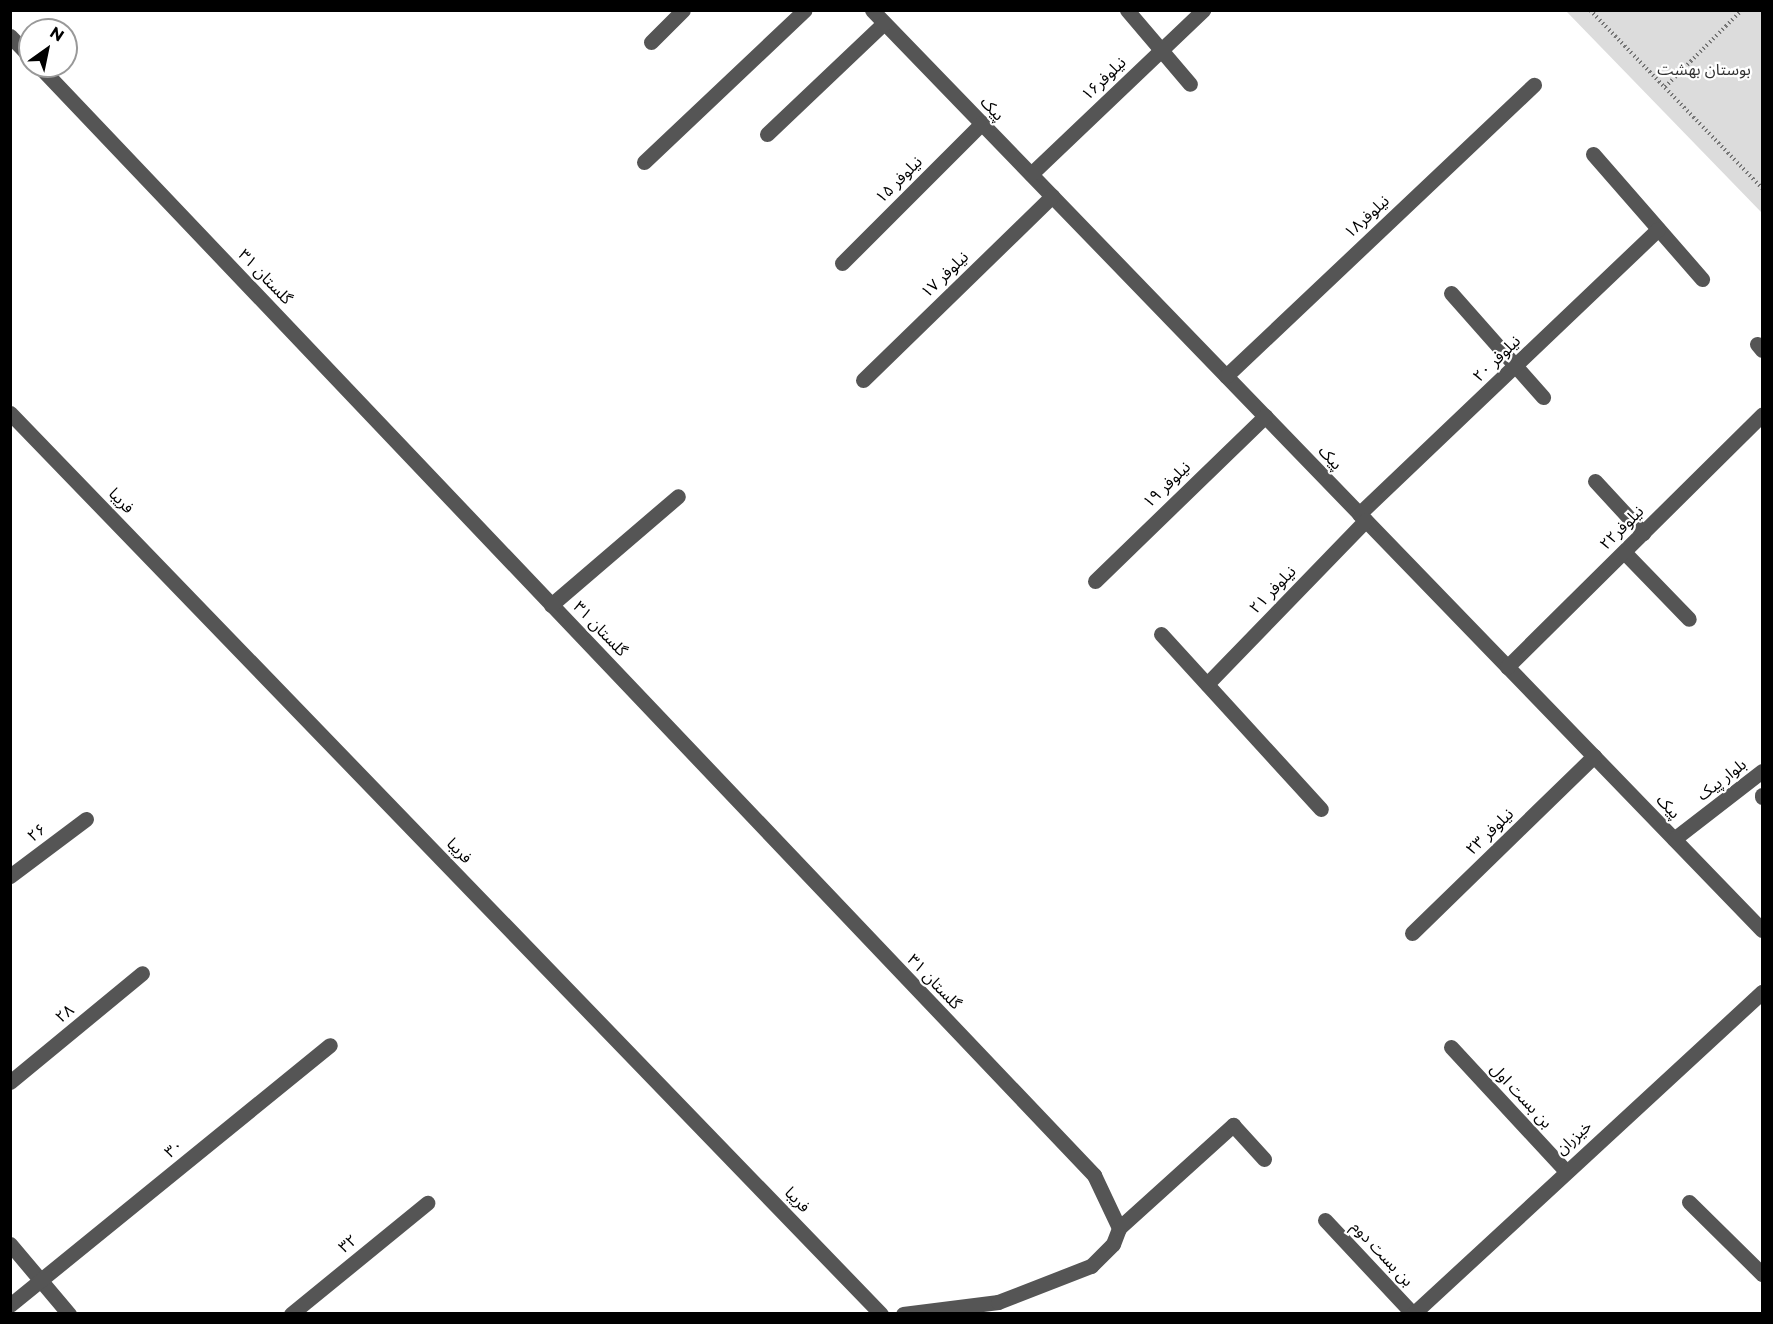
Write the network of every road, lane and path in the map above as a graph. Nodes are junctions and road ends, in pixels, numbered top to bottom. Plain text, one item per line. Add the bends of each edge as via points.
1 (683, 10) edge
2 (805, 10) edge
3 (872, 10) edge
4 (1127, 10) edge
5 (1203, 10) edge
6 (1590, 10) edge
7 (1742, 10) edge
8 (884, 23) junction
9 (651, 42) dead end
10 (1161, 51) junction
11 (50, 78) edge
12 (1190, 84) dead end
13 (1534, 85) dead end
14 (1665, 87) junction
15 (982, 123) junction
16 (767, 134) dead end
17 (1593, 154) dead end
18 (644, 162) dead end
19 (1031, 174) junction
20 (1762, 188) edge
21 (1052, 196) junction
22 (1658, 229) junction
23 (842, 263) dead end
24 (1702, 279) dead end
25 (1451, 293) dead end
26 (1516, 365) junction
27 (1226, 376) junction
28 (863, 380) dead end
29 (1543, 397) dead end
30 (10, 413) edge
31 (1762, 415) edge
32 (1265, 416) junction
33 (1595, 481) dead end
34 (678, 496) dead end
35 (1363, 517) junction
36 (1643, 533) junction
37 (1624, 552) junction
38 (1095, 581) dead end
39 (551, 605) junction
40 (1689, 619) dead end
41 (1161, 634) dead end
42 (1507, 667) junction
43 (1207, 684) junction
44 (1594, 756) junction
45 (1762, 771) edge
46 (1321, 809) dead end
47 (86, 819) dead end
48 (1674, 839) junction
49 (10, 876) edge
50 (1762, 930) edge
51 (1412, 933) dead end
52 (142, 973) dead end
53 (1762, 992) edge
54 (330, 1045) dead end
55 (1451, 1047) dead end
56 (10, 1082) edge
57 (1264, 1159) dead end
58 (1565, 1170) junction
59 (1689, 1202) dead end
60 (426, 1203) dead end
61 (1325, 1220) dead end
62 (1119, 1228) junction
63 (10, 1244) edge
64 (1762, 1274) edge
65 (41, 1280) junction
66 (10, 1305) edge
67 (69, 1314) edge
68 (291, 1314) edge
69 (881, 1314) edge
70 (903, 1314) edge
71 (1413, 1314) edge

1 - 9 street
2 - 18 street
3 - 8 street, پیک
4 - 10 street
5 - 10 street, نیلوفر۱۶
6 - 14 path
7 - 14 path
8 - 15 street, پیک
8 - 16 street
10 - 12 street
10 - 19 street, نیلوفر۱۶
11 - 39 street, گلستان ۳۱
13 - 27 street, نیلوفر۱۸
14 - 20 path
15 - 19 street, پیک
15 - 23 street, نیلوفر ۱۵
17 - 22 street
19 - 21 street, پیک
21 - 27 street, پیک
21 - 28 street, نیلوفر ۱۷
22 - 24 street
22 - 26 street, نیلوفر ۲۰
25 - 26 street
26 - 29 street
26 - 35 street, نیلوفر ۲۰
27 - 32 street, پیک
30 - 69 street, فریبا
31 - 36 street, نیلوفر۲۲
32 - 35 street, پیک
32 - 38 street, نیلوفر ۱۹
33 - 36 street
34 - 39 street
35 - 42 street, پیک
35 - 43 street, نیلوفر ۲۱
36 - 37 street, نیلوفر۲۲
37 - 40 street
37 - 42 street, نیلوفر۲۲
39 - 62 street, گلستان ۳۱ via 1094,1175
41 - 43 street
42 - 44 street, پیک
43 - 46 street
44 - 48 street, پیک
44 - 51 street, نیلوفر ۲۳
45 - 48 street, بلوار پیک
47 - 49 street, ۲۶
48 - 50 street, پیک
52 - 56 street, ۲۸
53 - 58 street, خیزران
54 - 65 street, ۳۰
55 - 58 street, بن بست اول
57 - 62 street via 1233,1125
58 - 71 street, خیزران
59 - 64 street
60 - 68 street, ۳۲
61 - 71 street, بن بست دوم
62 - 70 street via 1113,1244 1091,1266 1052,1285 998,1302
63 - 65 street
65 - 66 street, ۳۰
65 - 67 street

